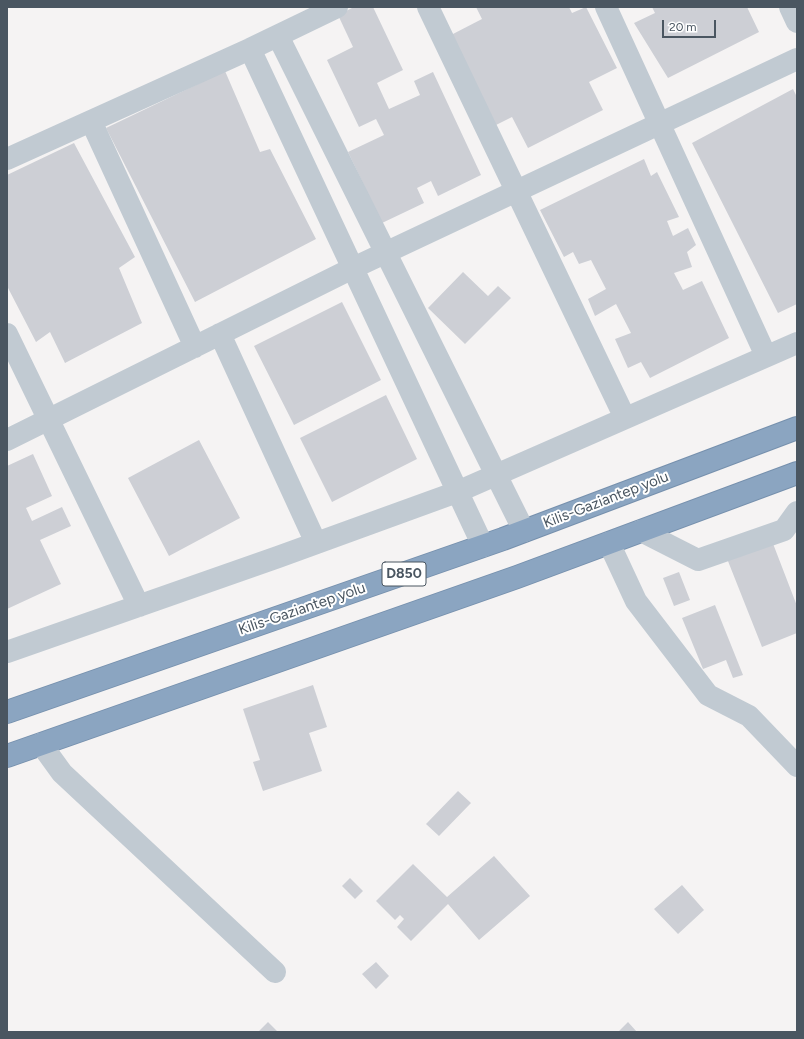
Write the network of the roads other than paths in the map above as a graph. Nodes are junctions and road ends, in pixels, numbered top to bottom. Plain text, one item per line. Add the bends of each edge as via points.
1 (337, 7) edge
2 (428, 7) edge
3 (606, 7) edge
4 (790, 7) edge
5 (797, 22) edge
6 (278, 36) junction
7 (250, 49) junction
8 (797, 60) edge
9 (91, 121) junction
10 (659, 124) junction
11 (7, 159) edge
12 (516, 191) junction
13 (386, 252) junction
14 (353, 268) junction
15 (7, 334) edge
16 (220, 334) junction
17 (797, 343) edge
18 (195, 347) junction
19 (766, 356) junction
20 (625, 418) junction
21 (49, 419) junction
22 (797, 428) edge
23 (7, 440) edge
24 (797, 473) edge
25 (496, 476) junction
26 (457, 492) junction
27 (797, 512) edge
28 (524, 531) junction
29 (640, 531) junction
30 (316, 543) junction
31 (610, 543) junction
32 (483, 546) junction
33 (139, 606) junction
34 (7, 652) edge
35 (7, 712) edge
36 (42, 744) junction
37 (7, 756) edge
38 (797, 766) edge
39 (275, 972) dead end

1 - 6 street
2 - 12 street
3 - 10 street
4 - 5 street
6 - 7 street
6 - 13 street
7 - 9 street
7 - 14 street
8 - 10 street
9 - 11 street
9 - 18 street
10 - 12 street
10 - 19 street
12 - 13 street
12 - 20 street
13 - 14 street
13 - 25 street
14 - 16 street
14 - 26 street
15 - 21 street
16 - 18 street
16 - 30 street
17 - 19 street
18 - 21 street
19 - 20 street
20 - 25 street
21 - 23 street
21 - 33 street
22 - 28 highway, Kilis-Gaziantep yolu / D850
24 - 29 highway, D850
25 - 26 street
25 - 28 street
26 - 30 street
26 - 32 street
27 - 29 street via 784,530 698,560
28 - 32 highway, Kilis-Gaziantep yolu / D850
29 - 31 highway, D850
30 - 33 street
31 - 36 highway, D850
31 - 38 street via 636,601 708,695 749,716
32 - 35 highway, Kilis-Gaziantep yolu / D850
33 - 34 street
36 - 37 highway, D850
36 - 39 street via 62,773

